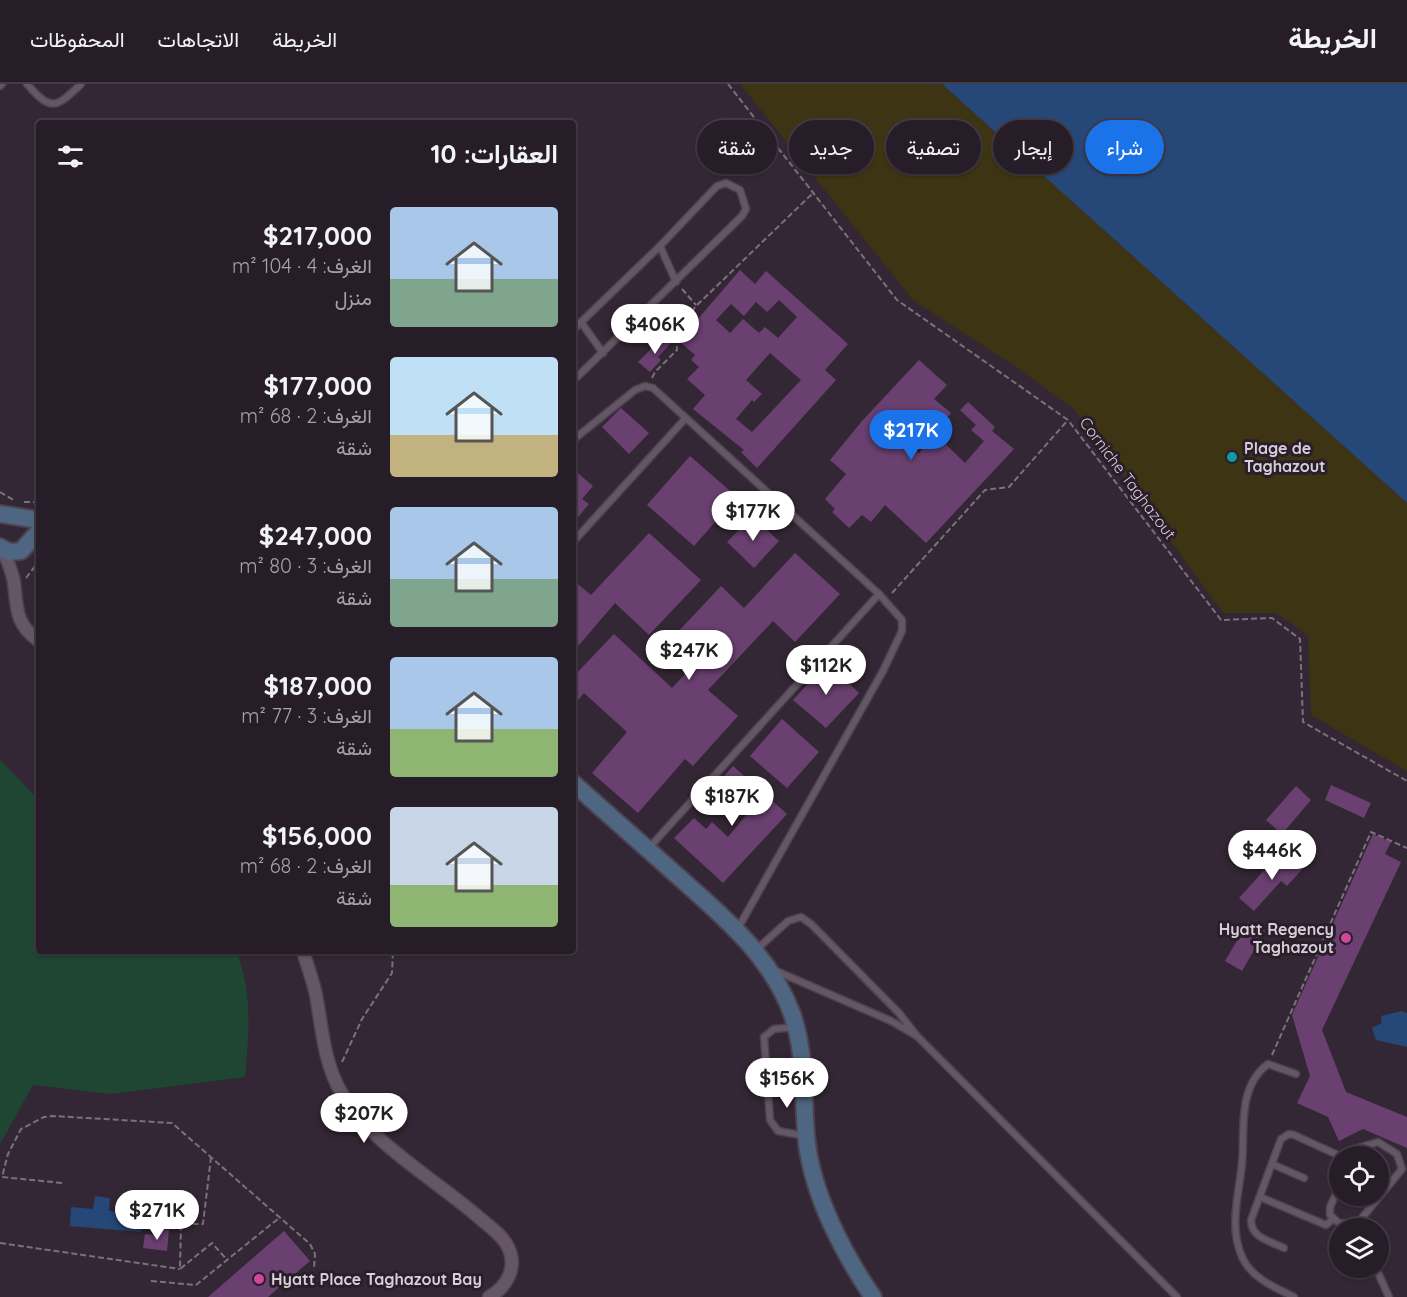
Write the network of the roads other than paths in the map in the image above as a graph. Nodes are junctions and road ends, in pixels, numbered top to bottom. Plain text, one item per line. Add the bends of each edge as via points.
1 (27, 84) edge
2 (81, 84) edge
3 (660, 246) junction
4 (676, 282) junction
5 (582, 322) junction
6 (576, 327) edge
7 (603, 353) junction
8 (576, 378) edge
9 (685, 419) junction
10 (576, 438) edge
11 (15, 517) edge
12 (36, 534) edge
13 (576, 539) edge
14 (1, 549) edge
15 (21, 551) junction
16 (14, 581) junction
17 (879, 594) junction
18 (36, 638) edge
19 (576, 786) edge
20 (648, 849) junction
21 (737, 930) junction
22 (755, 950) junction
23 (304, 954) edge
24 (771, 969) junction
25 (796, 1027) junction
26 (917, 1036) junction
27 (1296, 1074) dead end
28 (807, 1136) junction
29 (1365, 1146) edge
30 (1385, 1146) edge
31 (1389, 1148) edge
32 (1329, 1151) edge
33 (1272, 1164) junction
34 (1304, 1178) dead end
35 (1389, 1187) edge
36 (1260, 1197) junction
37 (1374, 1206) edge
38 (1364, 1218) edge
39 (1329, 1222) edge
40 (1284, 1248) dead end
41 (1380, 1278) edge
42 (489, 1297) edge
43 (873, 1297) edge
44 (1177, 1297) edge
45 (1294, 1297) edge
46 (1389, 1297) edge

1 - 2 lane via 44,102 54,105
3 - 4 lane
3 - 4 lane via 717,186 726,183 740,190 746,209 742,216
3 - 5 lane
4 - 7 lane
5 - 6 lane
5 - 7 lane
7 - 8 lane
9 - 10 lane via 649,386 635,390
9 - 13 lane
9 - 17 lane
11 - 12 street
12 - 15 street
14 - 15 street
14 - 16 street
15 - 16 street
16 - 18 street via 15,608 21,622
17 - 20 lane
17 - 21 lane via 900,615 902,631
19 - 20 street
20 - 21 street
21 - 22 street
22 - 24 street
22 - 26 lane via 788,921 801,917 899,1013
23 - 42 street via 340,1091 367,1127 503,1239 512,1268 505,1285
24 - 25 street
24 - 26 lane
25 - 28 street
25 - 28 lane via 774,1029 764,1037 770,1120 778,1131
26 - 44 lane
27 - 45 lane via 1268,1064 1252,1086 1244,1109 1235,1221 1246,1265 1258,1277
28 - 43 street via 813,1175 822,1198
29 - 30 lane via 1378,1142
31 - 35 lane via 1402,1164
32 - 33 lane via 1288,1134 1281,1139
33 - 34 lane
33 - 36 lane
36 - 39 lane via 1326,1225
36 - 40 lane via 1251,1227 1254,1234
37 - 38 lane
41 - 46 lane

